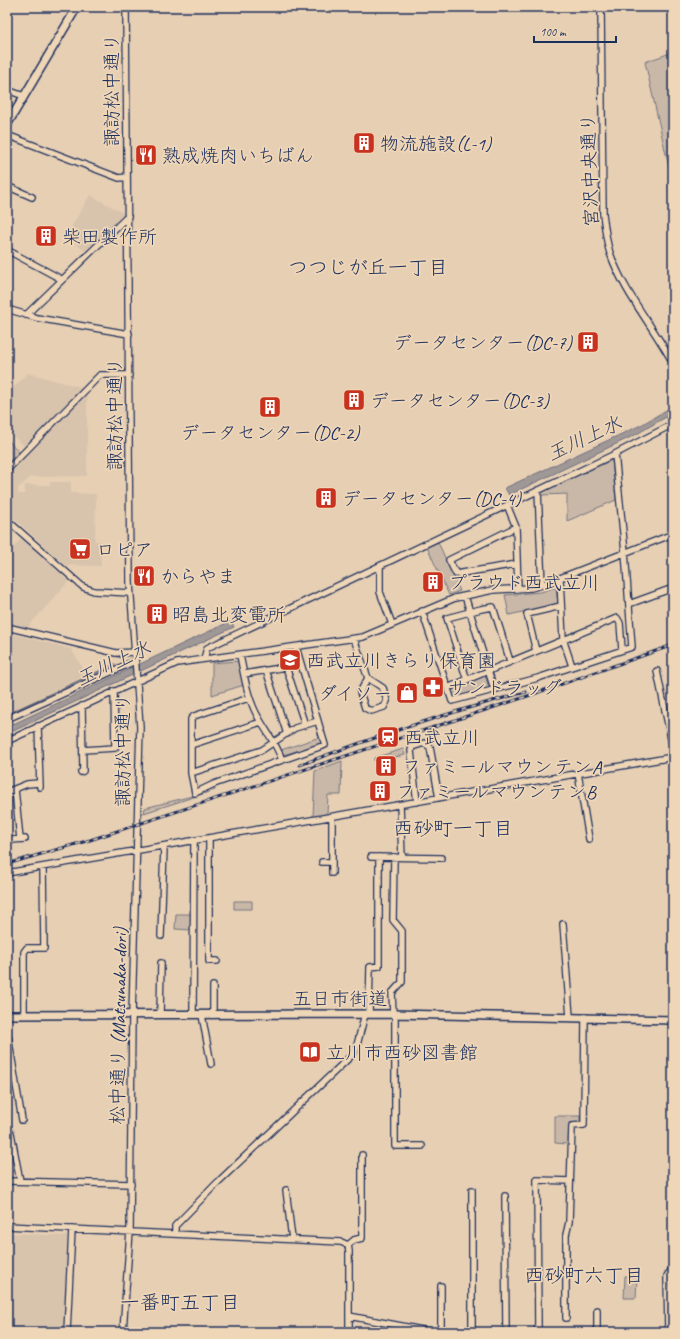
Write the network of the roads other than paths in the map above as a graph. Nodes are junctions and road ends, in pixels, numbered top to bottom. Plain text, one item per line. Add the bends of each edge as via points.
1 (78, 7) edge
2 (126, 7) edge
3 (601, 7) edge
4 (7, 90) edge
5 (24, 96) junction
6 (8, 121) edge
7 (7, 135) edge
8 (127, 177) junction
9 (7, 186) edge
10 (32, 197) dead end
11 (128, 216) junction
12 (7, 250) edge
13 (61, 279) junction
14 (7, 309) edge
15 (26, 315) junction
16 (129, 334) junction
17 (673, 363) edge
18 (129, 375) junction
19 (673, 424) edge
20 (615, 454) junction
21 (7, 470) edge
22 (538, 490) junction
23 (507, 505) junction
24 (7, 520) edge
25 (516, 527) junction
26 (673, 534) edge
27 (625, 552) junction
28 (517, 564) junction
29 (380, 566) junction
30 (560, 580) junction
31 (542, 585) junction
32 (673, 588) edge
33 (518, 589) junction
34 (130, 593) junction
35 (464, 596) junction
36 (629, 604) junction
37 (561, 606) junction
38 (422, 611) junction
39 (470, 611) junction
40 (392, 624) junction
41 (7, 627) edge
42 (354, 639) junction
43 (563, 639) junction
44 (296, 647) junction
45 (622, 650) junction
46 (536, 651) junction
47 (134, 652) junction
48 (240, 655) junction
49 (204, 659) junction
50 (510, 661) junction
51 (135, 663) junction
52 (572, 666) junction
53 (266, 670) junction
54 (488, 671) junction
55 (244, 674) junction
56 (660, 675) dead end
57 (467, 680) junction
58 (136, 681) junction
59 (369, 681) junction
60 (447, 688) junction
61 (494, 689) junction
62 (114, 691) junction
63 (249, 698) junction
64 (82, 706) junction
65 (7, 720) edge
66 (318, 721) junction
67 (261, 722) junction
68 (305, 725) junction
69 (38, 726) junction
70 (287, 734) junction
71 (7, 741) edge
72 (274, 742) junction
73 (191, 745) junction
74 (673, 749) edge
75 (83, 750) junction
76 (673, 757) edge
77 (282, 760) junction
78 (81, 772) dead end
79 (191, 773) junction
80 (578, 773) junction
81 (15, 789) junction
82 (7, 792) edge
83 (439, 798) junction
84 (417, 802) junction
85 (400, 805) junction
86 (332, 817) junction
87 (137, 821) joint
88 (209, 839) junction
89 (588, 839) dead end
90 (11, 840) dead end
91 (194, 841) junction
92 (164, 847) junction
93 (136, 852) junction
94 (370, 857) dead end
95 (379, 857) junction
96 (394, 857) junction
97 (402, 857) junction
98 (441, 858) dead end
99 (322, 862) dead end
100 (332, 862) junction
101 (43, 867) junction
102 (7, 873) edge
103 (332, 873) dead end
104 (562, 924) dead end
105 (162, 932) dead end
106 (217, 962) dead end
107 (161, 963) dead end
108 (213, 986) dead end
109 (367, 1014) junction
110 (394, 1014) junction
111 (7, 1015) edge
112 (24, 1015) junction
113 (132, 1015) junction
114 (160, 1015) junction
115 (193, 1015) junction
116 (202, 1015) junction
117 (213, 1015) junction
118 (570, 1017) junction
119 (585, 1018) junction
120 (673, 1020) edge
121 (7, 1030) edge
122 (211, 1064) dead end
123 (22, 1120) dead end
124 (7, 1133) edge
125 (422, 1146) dead end
126 (362, 1155) dead end
127 (7, 1181) edge
128 (20, 1181) junction
129 (570, 1181) junction
130 (131, 1184) junction
131 (286, 1190) dead end
132 (472, 1190) dead end
133 (505, 1196) dead end
134 (7, 1226) edge
135 (72, 1229) junction
136 (130, 1231) junction
137 (175, 1233) junction
138 (292, 1240) junction
139 (348, 1245) junction
140 (673, 1268) edge
141 (441, 1286) dead end
142 (597, 1310) dead end
143 (349, 1316) junction
144 (566, 1318) dead end
145 (67, 1332) edge
146 (123, 1332) edge
147 (349, 1332) edge
148 (433, 1332) edge
149 (441, 1332) edge
150 (472, 1332) edge
151 (506, 1332) edge
152 (538, 1332) edge
153 (597, 1332) edge
154 (668, 1332) edge

1 - 5 main road
2 - 8 street, 諏訪松中通り
3 - 17 street, 宮沢中央通り via 603,214 606,238 621,279
4 - 5 street
5 - 6 main road
7 - 8 street via 119,178
8 - 11 street, 諏訪松中通り
9 - 10 street
11 - 13 street
11 - 16 street, 諏訪松中通り
12 - 13 street
13 - 15 street
14 - 15 street
15 - 16 street
16 - 18 street, 諏訪松中通り
18 - 21 street via 100,375
18 - 34 street, 諏訪松中通り
19 - 20 street
20 - 22 street
20 - 27 street
22 - 23 street
22 - 31 street
23 - 25 street
23 - 29 street
24 - 34 street via 83,587
25 - 28 street
25 - 28 street via 449,560 456,574
26 - 27 street
27 - 30 street
27 - 36 street
28 - 33 street
29 - 40 street via 380,592
29 - 49 street via 207,648
30 - 31 street
30 - 37 street
31 - 33 street
32 - 36 street
33 - 35 street via 493,590
34 - 47 street, 諏訪松中通り
35 - 38 street
35 - 39 street
36 - 45 street via 632,647
37 - 43 street
37 - 46 street via 527,614
38 - 40 street
38 - 60 street
39 - 50 street via 494,607
39 - 54 street
39 - 57 street via 447,618
40 - 42 street via 374,634
41 - 47 street via 116,653
42 - 44 street
42 - 59 street
43 - 45 street via 617,618 620,623
43 - 46 street
43 - 52 street
44 - 48 street
44 - 66 street
45 - 52 street
46 - 50 street
47 - 51 street, 諏訪松中通り
48 - 49 street
48 - 55 street
49 - 58 street via 177,663
50 - 54 street
51 - 58 street, 諏訪松中通り
51 - 65 street
52 - 61 street
53 - 55 street
53 - 68 street via 286,667
53 - 70 street
54 - 57 street
54 - 61 street
55 - 63 street
56 - 74 street
57 - 60 street
58 - 62 street
58 - 87 street, 諏訪松中通り via 140,727
59 - 59 street via 380,684 387,701 384,707 371,711 366,708 360,692
60 - 61 street via 452,701
62 - 64 street
62 - 75 street via 115,748
63 - 67 street
63 - 73 street via 192,717
64 - 69 street
64 - 75 street
66 - 68 street
66 - 77 street via 325,745
67 - 72 street
67 - 73 street
68 - 70 street
69 - 71 street
69 - 81 street via 40,785 27,784
70 - 72 street
72 - 77 street
72 - 79 street via 262,750
73 - 79 street
75 - 78 street
76 - 80 street
77 - 79 street via 195,793
80 - 83 street
80 - 89 street
81 - 82 street
81 - 90 street via 22,839
83 - 84 street
83 - 84 street via 430,747 424,743 412,747 411,751
84 - 85 street
85 - 86 street
85 - 97 street
86 - 88 street
86 - 100 street
87 - 93 street, 松中通り (Matsunaka-dori)
88 - 91 street
88 - 106 street via 209,961
91 - 92 street
91 - 115 street
92 - 93 street
92 - 105 street via 166,886
93 - 101 street
93 - 113 street, 松中通り (Matsunaka-dori)
94 - 95 street
95 - 96 street
95 - 109 street via 379,966 370,967
96 - 97 street
96 - 110 street via 393,920 402,931 402,982 392,993
97 - 98 street
99 - 100 street
100 - 103 street
101 - 102 street
101 - 112 street via 44,948 26,948 24,952
104 - 118 street
107 - 114 street
108 - 117 street
109 - 110 main road, 五日市街道
109 - 117 main road, 五日市街道
109 - 137 street via 356,1049 351,1056 218,1182 175,1226
110 - 118 main road, 五日市街道
110 - 125 street via 395,1146
111 - 112 main road, 五日市街道
112 - 113 main road, 五日市街道
113 - 114 main road, 五日市街道
113 - 130 street, 松中通り (Matsunaka-dori)
114 - 115 main road, 五日市街道
115 - 116 main road, 五日市街道
116 - 117 main road, 五日市街道
116 - 122 street
118 - 119 main road, 五日市街道
119 - 120 main road, 五日市街道
119 - 129 street via 584,1125 572,1126
121 - 123 street
124 - 128 street via 11,1133
126 - 139 street via 362,1238
127 - 128 street
128 - 130 street
129 - 144 street via 569,1222 566,1235
129 - 152 street via 537,1180
130 - 136 street, 松中通り (Matsunaka-dori)
131 - 138 street
132 - 150 street
133 - 151 street
134 - 135 street
135 - 136 street
135 - 145 street
136 - 137 street
136 - 146 street, 松中通り (Matsunaka-dori)
137 - 138 street
138 - 139 street via 341,1242
139 - 143 street
140 - 154 street via 667,1276
141 - 149 street
142 - 153 street
143 - 147 street
143 - 148 street

